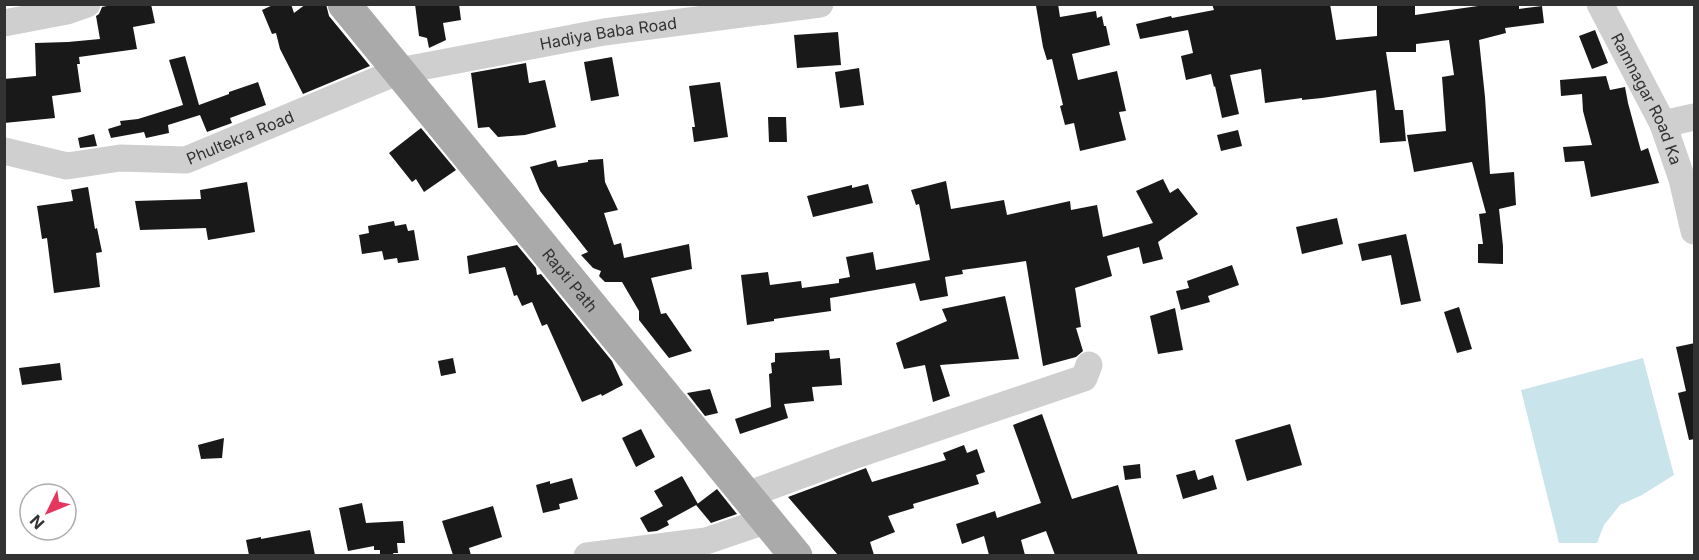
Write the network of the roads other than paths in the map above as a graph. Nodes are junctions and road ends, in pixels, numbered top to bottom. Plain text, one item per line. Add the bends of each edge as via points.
1 (87, 4) edge
2 (344, 4) edge
3 (820, 4) edge
4 (1600, 4) edge
5 (4, 23) edge
6 (399, 71) junction
7 (1695, 117) edge
8 (1663, 124) junction
9 (4, 151) edge
10 (1695, 231) edge
11 (1089, 364) dead end
12 (747, 495) junction
13 (768, 520) junction
14 (587, 555) edge
15 (796, 555) edge

1 - 5 street
2 - 6 main road, Rapti Path
3 - 6 street, Hadiya Baba Road via 604,32
4 - 8 street, Ramnagar Road Ka
6 - 9 street, Phultekra Road via 186,160 120,158 68,166
6 - 12 main road, Rapti Path
7 - 8 street
8 - 10 street, Ramnagar Road Ka
11 - 12 street via 1084,378
12 - 13 main road, Rapti Path
13 - 14 street via 706,541
13 - 15 main road, Rapti Path

